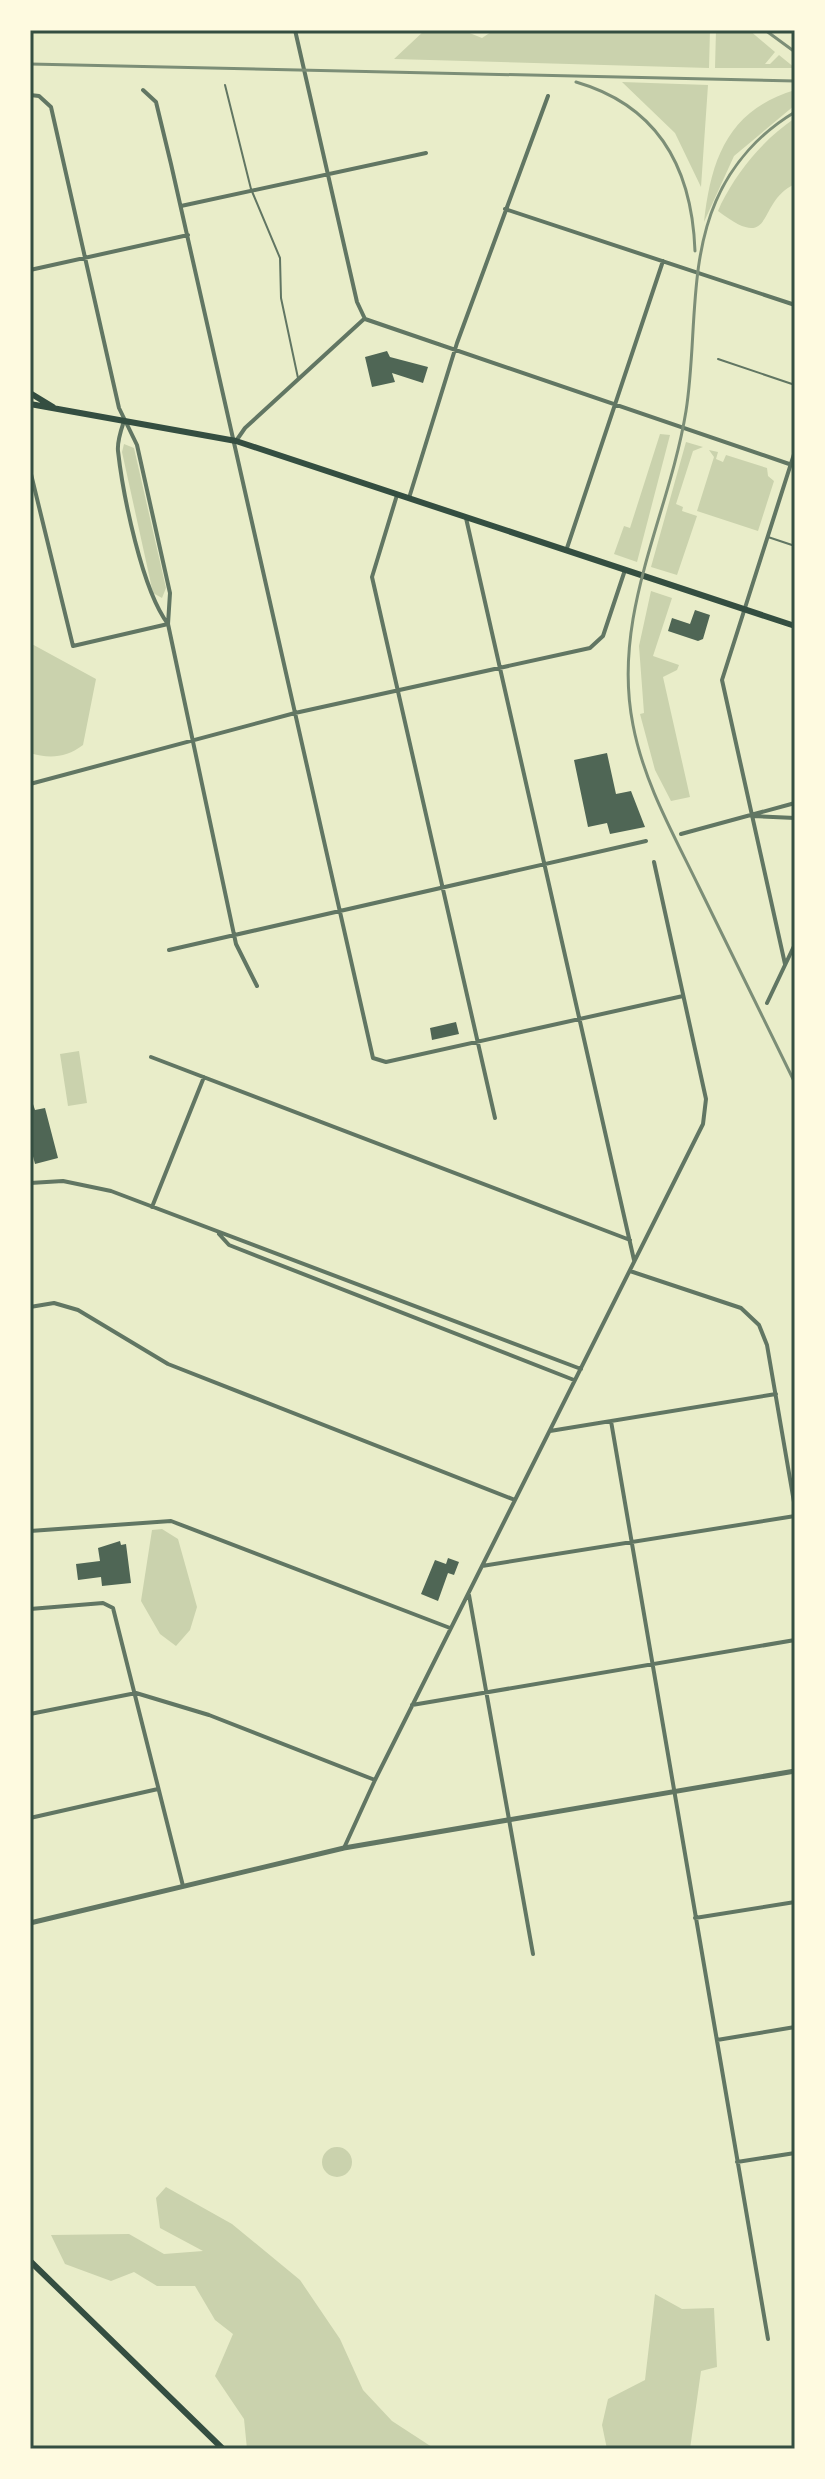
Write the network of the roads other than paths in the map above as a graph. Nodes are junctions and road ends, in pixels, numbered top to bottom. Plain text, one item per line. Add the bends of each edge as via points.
1 (295, 30) edge
2 (225, 85) dead end
3 (143, 90) dead end
4 (30, 95) edge
5 (548, 96) dead end
6 (426, 153) dead end
7 (329, 174) junction
8 (251, 189) junction
9 (181, 206) junction
10 (505, 209) junction
11 (188, 235) junction
12 (85, 259) junction
13 (663, 261) junction
14 (30, 270) edge
15 (795, 305) edge
16 (365, 319) junction
17 (454, 352) junction
18 (718, 359) dead end
19 (299, 379) junction
20 (795, 385) edge
21 (30, 393) edge
22 (30, 404) edge
23 (615, 405) junction
24 (56, 409) junction
25 (124, 421) junction
26 (236, 441) junction
27 (795, 451) edge
28 (793, 466) edge
29 (30, 470) edge
30 (397, 494) junction
31 (409, 498) junction
32 (466, 518) junction
33 (767, 536) junction
34 (795, 546) edge
35 (566, 551) junction
36 (625, 570) junction
37 (742, 610) junction
38 (168, 624) junction
39 (795, 626) edge
40 (499, 669) junction
41 (398, 690) junction
42 (295, 713) junction
43 (194, 741) junction
44 (30, 784) edge
45 (795, 803) edge
46 (751, 816) junction
47 (795, 818) edge
48 (681, 834) dead end
49 (646, 841) dead end
50 (654, 862) dead end
51 (545, 863) junction
52 (442, 886) junction
53 (339, 910) junction
54 (236, 934) junction
55 (795, 944) edge
56 (169, 950) dead end
57 (785, 964) junction
58 (257, 986) dead end
59 (683, 996) junction
60 (767, 1003) dead end
61 (580, 1019) junction
62 (478, 1042) junction
63 (151, 1057) dead end
64 (204, 1077) junction
65 (495, 1118) dead end
66 (30, 1183) edge
67 (152, 1207) junction
68 (219, 1234) junction
69 (630, 1240) junction
70 (634, 1261) junction
71 (629, 1271) junction
72 (30, 1307) edge
73 (581, 1369) junction
74 (575, 1381) junction
75 (776, 1394) junction
76 (611, 1421) junction
77 (550, 1431) junction
78 (515, 1500) junction
79 (795, 1508) edge
80 (795, 1516) edge
81 (30, 1531) edge
82 (631, 1544) junction
83 (482, 1566) junction
84 (468, 1593) junction
85 (30, 1609) edge
86 (450, 1628) junction
87 (795, 1640) edge
88 (652, 1666) junction
89 (136, 1693) junction
90 (489, 1693) junction
91 (412, 1705) junction
92 (30, 1714) edge
93 (795, 1771) edge
94 (375, 1780) junction
95 (158, 1789) junction
96 (674, 1792) junction
97 (30, 1818) edge
98 (508, 1819) junction
99 (344, 1848) junction
100 (183, 1886) junction
101 (795, 1902) edge
102 (695, 1918) junction
103 (30, 1923) edge
104 (533, 1954) dead end
105 (795, 2027) edge
106 (717, 2040) junction
107 (795, 2153) edge
108 (737, 2162) junction
109 (30, 2261) edge
110 (768, 2339) dead end
111 (223, 2449) edge

1 - 7 street
2 - 8 lane
3 - 9 street via 156,102
4 - 12 street via 51,107
5 - 10 street
6 - 7 street
7 - 8 street
7 - 16 street
8 - 9 street
8 - 19 lane via 278,249 281,298
9 - 11 street
10 - 13 street
10 - 17 street
11 - 12 street
11 - 26 street
12 - 14 street
12 - 25 street
13 - 15 street
13 - 23 street
16 - 17 street
16 - 19 street
17 - 23 street
17 - 31 street
18 - 20 lane
19 - 26 street
21 - 24 main road
22 - 24 main road
23 - 28 street
23 - 35 street
24 - 25 main road
25 - 26 main road
25 - 38 street via 137,445 170,593
25 - 38 street via 118,449 129,505 150,596
26 - 30 main road
26 - 42 street
27 - 28 street
28 - 33 street
29 - 38 street via 73,646
30 - 31 main road
30 - 41 street via 372,577
31 - 32 main road
32 - 35 main road
32 - 40 street
33 - 34 lane
33 - 37 street
35 - 36 main road
36 - 37 main road
36 - 40 street via 598,644
37 - 39 main road
37 - 46 street via 722,680
38 - 43 street
40 - 41 street
40 - 51 street
41 - 42 street
41 - 52 street
42 - 43 street
42 - 53 street
43 - 44 street
43 - 54 street
45 - 46 street
46 - 47 street
46 - 48 street
46 - 57 street
49 - 51 street
50 - 59 street
51 - 52 street
51 - 61 street
52 - 53 street
52 - 62 street
53 - 54 street
53 - 62 street via 377,1061
54 - 56 street
54 - 58 street
55 - 57 street
57 - 60 street
59 - 61 street
59 - 70 street via 706,1111
61 - 62 street
61 - 69 street
62 - 65 street
63 - 64 street
64 - 67 street
64 - 69 street
66 - 67 street via 78,1182
67 - 68 street
68 - 73 street via 232,1234
68 - 74 street via 229,1245
69 - 70 street
70 - 71 street
71 - 73 street
71 - 75 street via 741,1308 754,1318 765,1339
72 - 78 street via 54,1303 78,1310 168,1364
73 - 74 street
74 - 77 street
75 - 76 street
75 - 79 street
76 - 77 street
76 - 82 street
77 - 78 street
78 - 83 street
80 - 82 street
81 - 86 street via 171,1521
82 - 83 street
82 - 88 street
83 - 84 street
84 - 86 street
84 - 90 street
85 - 89 street via 103,1603 113,1608
86 - 91 street
87 - 88 street
88 - 90 street
88 - 96 street
89 - 92 street
89 - 94 street via 209,1715
89 - 95 street
90 - 91 street
90 - 98 street
91 - 94 street
93 - 96 street
94 - 99 street
95 - 97 street
95 - 100 street
96 - 98 street
96 - 102 street
98 - 99 street
98 - 104 street
99 - 100 street
100 - 103 street
101 - 102 street
102 - 106 street
105 - 106 street
106 - 108 street
107 - 108 street
108 - 110 street
109 - 111 main road

